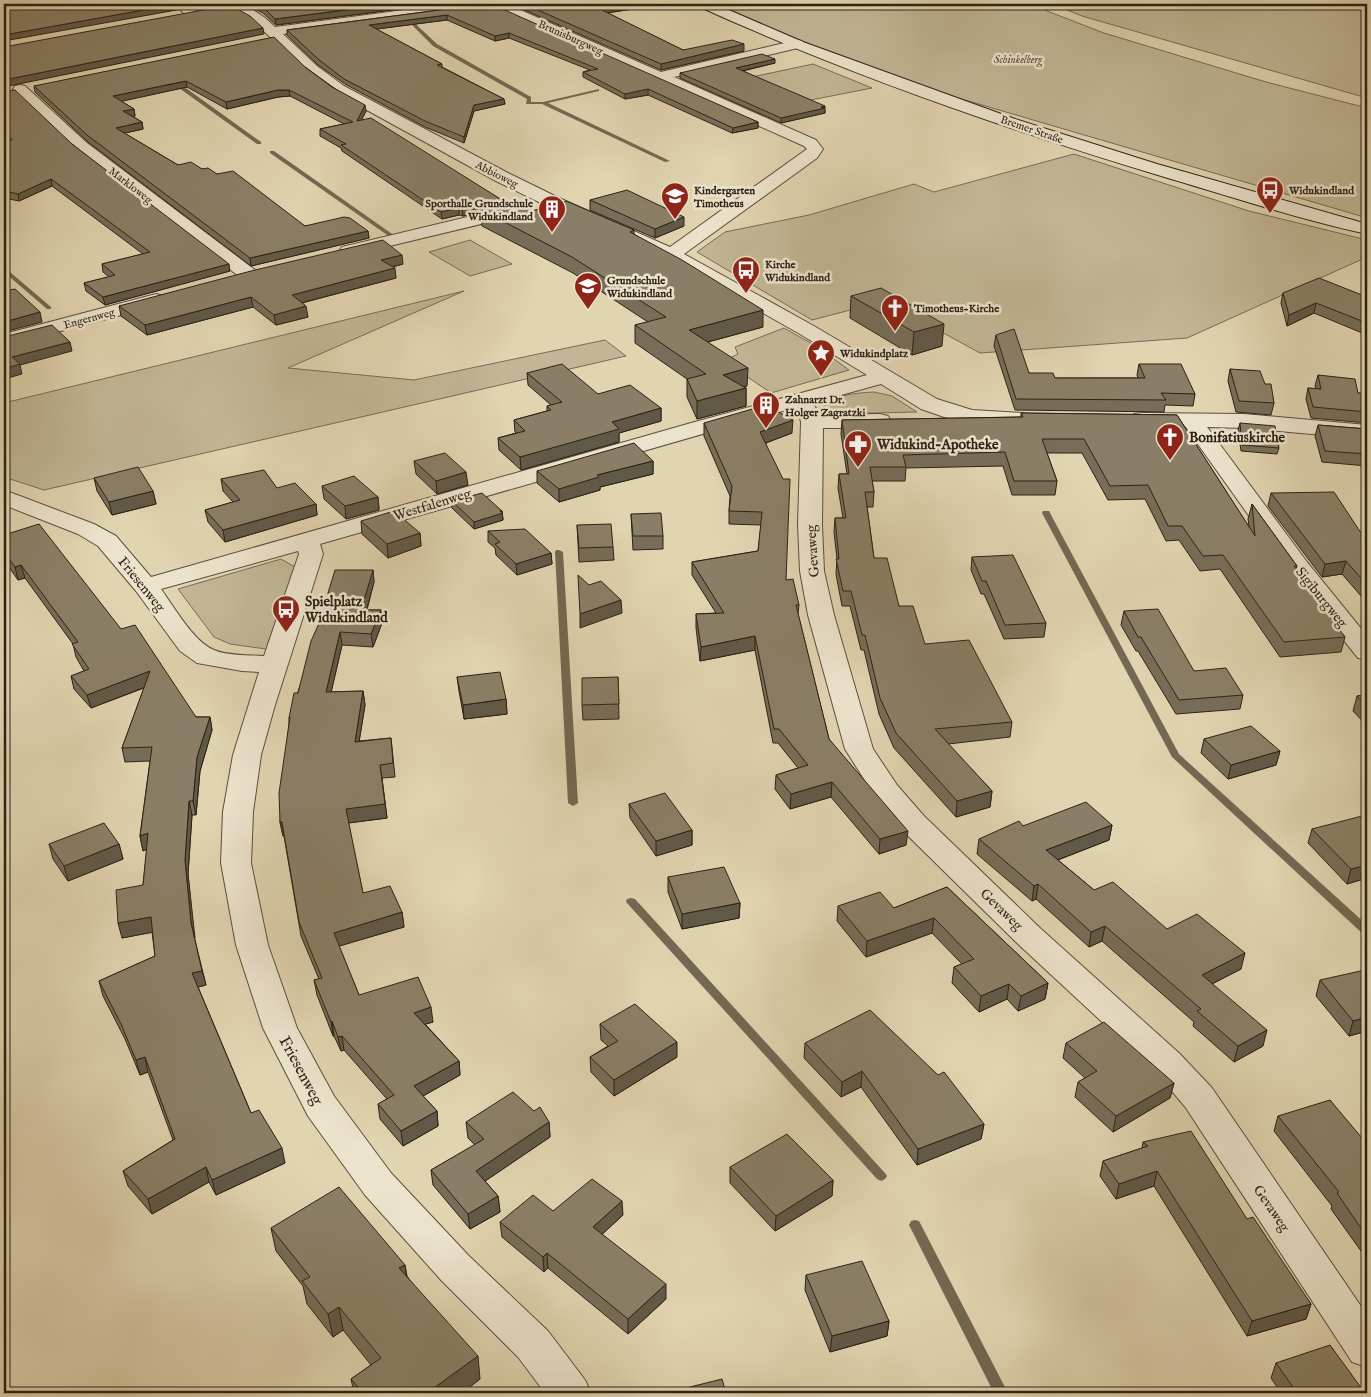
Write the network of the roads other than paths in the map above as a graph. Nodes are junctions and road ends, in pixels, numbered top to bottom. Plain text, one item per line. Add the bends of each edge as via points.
1 (236, 4) edge
2 (705, 4) edge
3 (185, 8) edge
4 (173, 16) edge
5 (275, 34) junction
6 (258, 41) edge
7 (797, 44) junction
8 (660, 76) junction
9 (39, 86) edge
10 (20, 89) junction
11 (4, 92) edge
12 (553, 202) junction
13 (1367, 229) edge
14 (334, 254) edge
15 (672, 254) junction
16 (267, 270) edge
17 (248, 274) junction
18 (230, 279) edge
19 (174, 295) edge
20 (4, 340) edge
21 (884, 377) junction
22 (805, 411) junction
23 (1036, 418) edge
24 (1126, 418) edge
25 (896, 420) edge
26 (1191, 420) junction
27 (1367, 432) edge
28 (7, 501) edge
29 (307, 542) junction
30 (145, 586) junction
31 (1367, 652) edge
32 (275, 664) junction
33 (1367, 1349) edge
34 (570, 1393) edge

1 - 3 street via 211,9
1 - 5 street, Abbioweg
2 - 7 street, Bremer Straße
3 - 4 street
5 - 6 street, Brunisburgweg
5 - 8 street, Brunisburgweg via 490,4 502,6
5 - 12 street, Abbioweg via 339,89
7 - 8 street
7 - 13 street, Bremer Straße via 934,96 1090,149 1202,184
8 - 15 street, Brunisburgweg via 810,143 815,149
9 - 10 street
10 - 11 street
10 - 17 street, Markloweg via 88,152
12 - 14 street
12 - 15 street, Abbioweg
15 - 21 street, Abbioweg
16 - 17 street
17 - 18 street
19 - 20 street, Engernweg
21 - 22 street
21 - 23 street via 951,414 982,418
22 - 25 street
22 - 29 street, Westfalenweg via 719,420
22 - 33 street, Gevaweg via 812,571 859,749 886,791 913,823 1029,936 1168,1063 1199,1098
24 - 26 street
26 - 27 street via 1244,421
26 - 31 street, Sigiburgweg via 1277,542
28 - 30 street, Friesenweg via 86,528 107,541
29 - 30 street, Westfalenweg
29 - 32 street, Friesenweg via 311,554
30 - 32 street, Friesenweg via 189,644 206,657
32 - 34 street, Friesenweg via 247,754 238,812 236,863 252,945 280,1028 321,1106 378,1184 533,1344

